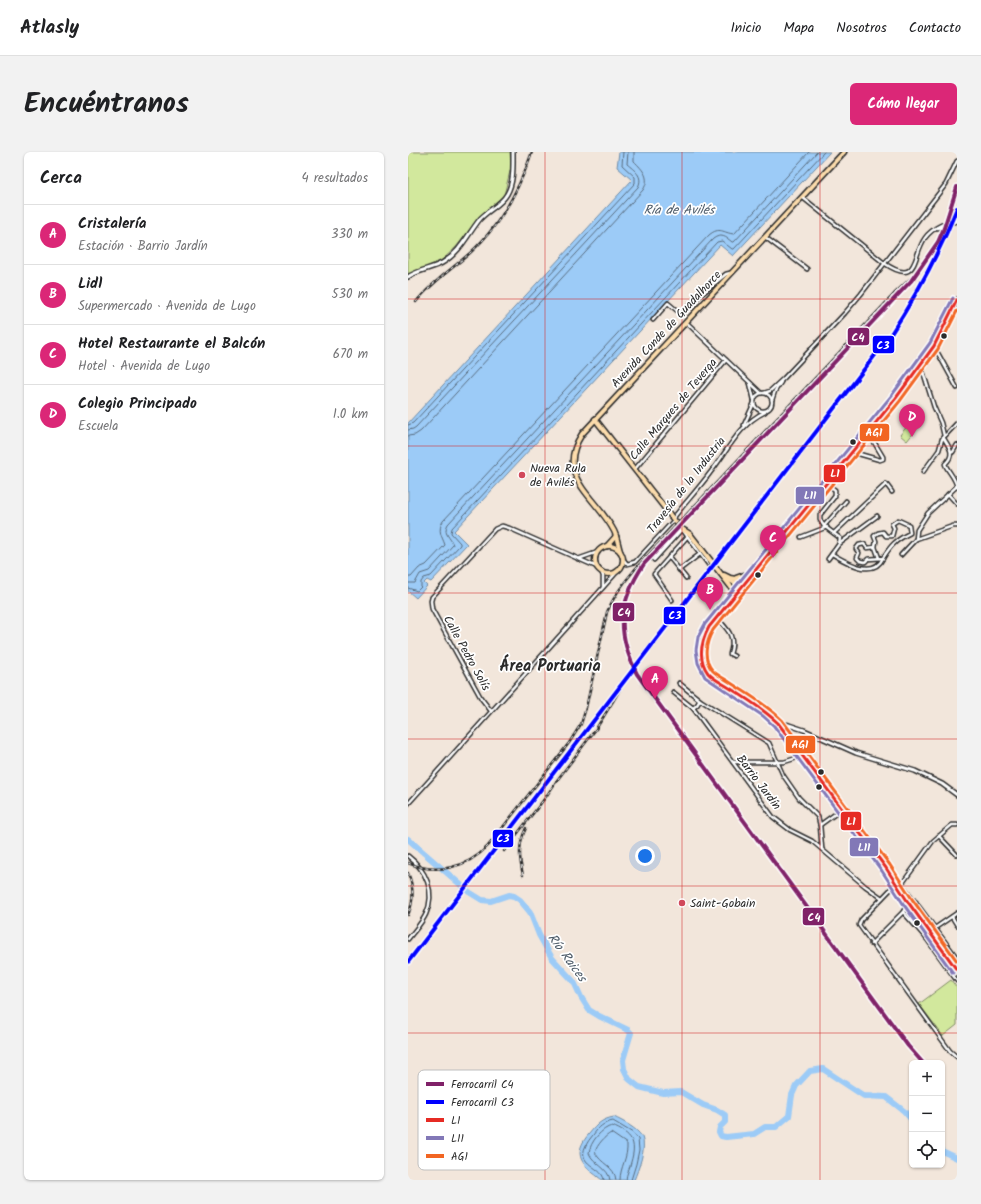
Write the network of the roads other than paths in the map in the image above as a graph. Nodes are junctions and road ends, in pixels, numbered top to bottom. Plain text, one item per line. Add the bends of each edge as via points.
1 (512, 152) edge
2 (844, 152) edge
3 (957, 160) edge
4 (802, 197) junction
5 (957, 220) edge
6 (765, 237) junction
7 (884, 264) junction
8 (808, 269) dead end
9 (732, 272) junction
10 (408, 277) edge
11 (957, 300) edge
12 (653, 320) dead end
13 (686, 322) junction
14 (934, 346) junction
15 (726, 360) junction
16 (921, 365) junction
17 (784, 378) junction
18 (750, 383) junction
19 (957, 388) edge
20 (763, 393) junction
21 (754, 401) junction
22 (772, 401) junction
23 (765, 412) junction
24 (596, 419) junction
25 (957, 423) edge
26 (744, 426) junction
27 (868, 432) junction
28 (943, 437) junction
29 (957, 445) edge
30 (852, 452) junction
31 (951, 453) junction
32 (635, 470) junction
33 (923, 472) dead end
34 (826, 484) junction
35 (957, 486) edge
36 (892, 492) dead end
37 (948, 494) junction
38 (846, 501) dead end
39 (957, 504) edge
40 (877, 516) dead end
41 (674, 520) junction
42 (826, 526) junction
43 (957, 526) edge
44 (682, 529) junction
45 (834, 533) junction
46 (688, 535) junction
47 (616, 536) junction
48 (892, 536) junction
49 (801, 537) dead end
50 (916, 539) junction
51 (896, 542) junction
52 (840, 544) junction
53 (607, 546) junction
54 (875, 547) junction
55 (598, 552) junction
56 (620, 552) junction
57 (700, 554) junction
58 (832, 554) junction
59 (901, 555) dead end
60 (669, 557) junction
61 (881, 558) junction
62 (578, 559) junction
63 (828, 559) dead end
64 (624, 560) junction
65 (654, 560) dead end
66 (708, 564) dead end
67 (597, 567) junction
68 (679, 570) junction
69 (601, 571) junction
70 (617, 572) junction
71 (754, 572) junction
72 (723, 576) junction
73 (686, 578) dead end
74 (735, 579) junction
75 (746, 582) junction
76 (602, 587) junction
77 (734, 596) junction
78 (672, 600) dead end
79 (717, 618) junction
80 (734, 656) dead end
81 (680, 683) dead end
82 (673, 692) dead end
83 (700, 700) junction
84 (693, 708) junction
85 (491, 711) junction
86 (781, 726) junction
87 (803, 756) junction
88 (732, 762) junction
89 (777, 762) junction
90 (957, 795) edge
91 (408, 804) edge
92 (842, 809) junction
93 (820, 825) junction
94 (957, 825) edge
95 (939, 836) junction
96 (822, 849) junction
97 (957, 855) edge
98 (408, 856) edge
99 (894, 882) junction
100 (902, 884) junction
101 (898, 888) junction
102 (882, 898) junction
103 (908, 902) junction
104 (916, 902) junction
105 (903, 912) junction
106 (957, 913) edge
107 (952, 917) junction
108 (957, 925) edge
109 (935, 928) junction
110 (931, 935) junction
111 (926, 938) junction
112 (408, 939) edge
113 (871, 944) junction
114 (957, 958) edge
115 (957, 970) edge
116 (957, 981) edge
117 (957, 1057) edge

1 - 10 street via 512,178 504,199 480,220 450,258
2 - 4 main road, Avenida Conde de Guadalhorce
3 - 7 street, Travesía de la Industria via 946,184
4 - 6 main road, Avenida Conde de Guadalhorce
4 - 7 street
5 - 7 street via 940,226 925,238 913,267 907,271 895,271
6 - 8 street
6 - 9 main road, Avenida Conde de Guadalhorce
7 - 17 street, Travesía de la Industria via 845,313
9 - 12 street via 699,296 681,314 668,303
9 - 13 main road, Avenida Conde de Guadalhorce
11 - 14 main road
13 - 15 street
13 - 24 main road, Avenida Conde de Guadalhorce
14 - 16 main road
14 - 19 street
15 - 18 street
15 - 32 street, Calle Marques de Teverga
16 - 27 main road
16 - 28 street via 941,423
17 - 20 street, Travesía de la Industria via 770,391
17 - 22 street, Travesía de la Industria
18 - 20 street
18 - 21 street
20 - 21 street, Travesía de la Industria
20 - 22 street
21 - 23 street via 754,406
21 - 26 street, Travesía de la Industria
22 - 23 street, Travesía de la Industria via 770,409
23 - 26 street, Travesía de la Industria via 755,416
24 - 32 main road
24 - 47 main road, Avenida Conde de Guadalhorce via 575,444 572,466 575,476
25 - 28 street
26 - 41 street, Travesía de la Industria
27 - 30 main road
27 - 30 street via 883,460
28 - 31 street
28 - 33 street via 939,450
29 - 31 street
30 - 34 main road
31 - 35 street via 951,458 945,464
32 - 41 main road
34 - 42 street via 834,490 835,496 820,515 820,520
34 - 71 main road
35 - 37 street
36 - 45 street via 886,484
37 - 39 street
37 - 50 street via 920,523
38 - 42 street
40 - 52 street
41 - 44 main road
41 - 64 street, Travesía de la Industria via 635,562 627,564
42 - 45 street
42 - 49 street
43 - 50 street
44 - 46 main road
44 - 65 street
45 - 52 street via 840,538
46 - 57 street
46 - 60 street
46 - 72 main road
47 - 53 main road
47 - 56 main road, Avenida Conde de Guadalhorce
48 - 51 street
48 - 51 street via 892,524 898,520 909,525 910,533
48 - 54 street via 878,533 874,536
50 - 59 street
51 - 61 street
52 - 58 street
53 - 55 main road
53 - 56 main road via 614,547
54 - 61 street
54 - 61 street via 859,545 856,550 859,553 857,558 860,562
55 - 62 street
55 - 67 main road via 595,559
56 - 64 main road
57 - 66 street
57 - 68 street
58 - 61 street via 846,562 867,568 880,564
58 - 63 street
60 - 68 street
60 - 78 street via 654,574
62 - 67 street
62 - 85 street, Calle Pedro Solís via 502,526 495,529 435,593 431,601 432,609 481,698
64 - 70 main road
67 - 69 main road
68 - 73 street
69 - 70 main road via 605,574
69 - 76 street
70 - 76 street
71 - 74 main road
71 - 75 main road
72 - 74 main road
72 - 75 main road via 735,583
72 - 77 main road via 734,590
74 - 75 main road
75 - 77 main road
76 - 85 street
77 - 79 main road
79 - 80 street via 732,636 730,654
79 - 86 main road via 703,639 701,658 704,666 714,678 766,712
81 - 83 street
82 - 84 street, Barrio Jardín
83 - 84 street
83 - 89 street via 769,743
84 - 88 street, Barrio Jardín
85 - 91 street
86 - 87 main road
86 - 90 street via 784,724 804,730 856,752 915,771 942,784
87 - 89 street
87 - 92 main road
88 - 89 street
88 - 96 street, Barrio Jardín via 773,817
89 - 93 street via 799,798 818,817
92 - 93 street
92 - 99 main road
93 - 96 street
94 - 95 street via 952,825
95 - 97 street
95 - 100 street
96 - 102 street, Barrio Jardín
98 - 112 street via 425,874 430,894 427,912
99 - 101 main road
99 - 102 street
100 - 101 street
100 - 104 street
101 - 103 main road
102 - 113 street via 859,925
103 - 104 street
103 - 105 street
103 - 110 main road
104 - 109 street
105 - 111 street
105 - 113 street
106 - 107 street
107 - 108 street
107 - 109 street
109 - 110 street
109 - 114 street
110 - 111 street
110 - 115 main road
111 - 116 street
113 - 117 street

